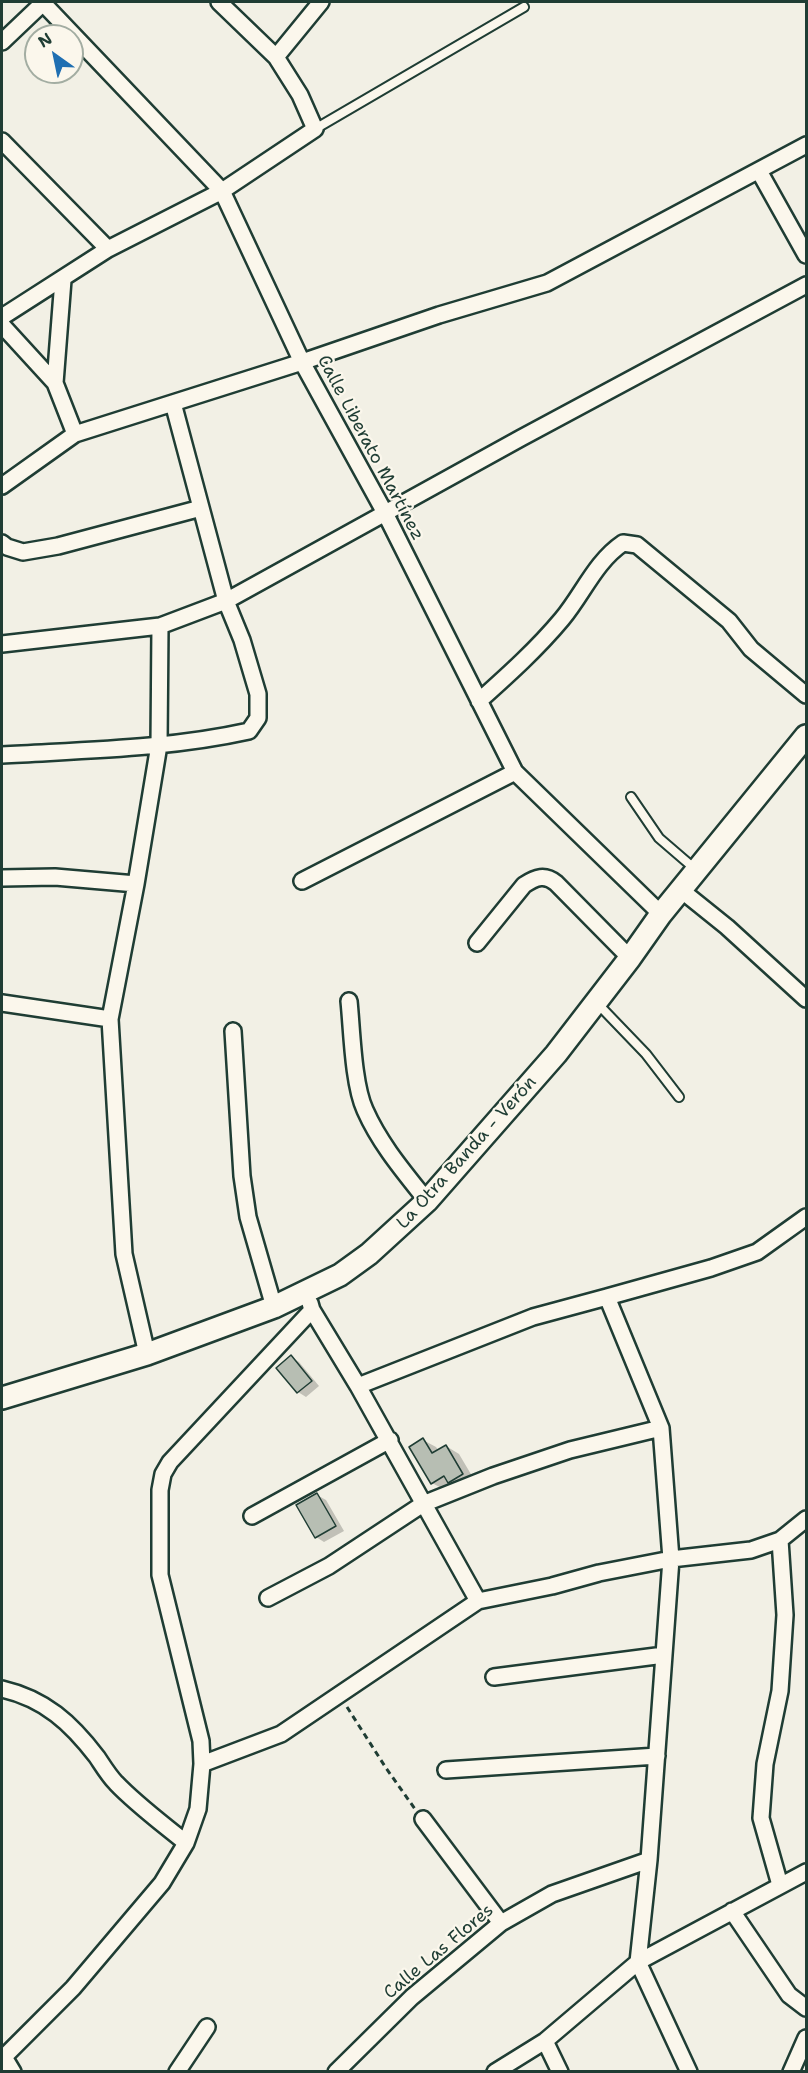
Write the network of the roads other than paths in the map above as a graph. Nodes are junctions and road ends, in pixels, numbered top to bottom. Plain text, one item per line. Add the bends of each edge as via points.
1 (43, 2) edge
2 (219, 2) edge
3 (321, 2) edge
4 (524, 7) dead end
5 (2, 42) edge
6 (276, 57) junction
7 (315, 129) junction
8 (2, 141) edge
9 (807, 145) edge
10 (759, 171) junction
11 (222, 191) junction
12 (108, 249) junction
13 (807, 255) edge
14 (63, 280) junction
15 (807, 285) edge
16 (2, 318) edge
17 (2, 325) edge
18 (302, 362) junction
19 (55, 383) junction
20 (173, 403) junction
21 (75, 434) junction
22 (2, 486) edge
23 (201, 508) junction
24 (385, 513) junction
25 (2, 543) edge
26 (226, 601) junction
27 (160, 626) junction
28 (2, 644) edge
29 (807, 695) edge
30 (479, 701) junction
31 (807, 736) edge
32 (159, 745) junction
33 (2, 755) edge
34 (515, 772) junction
35 (631, 797) dead end
36 (697, 870) junction
37 (2, 878) edge
38 (302, 881) dead end
39 (136, 884) junction
40 (681, 890) junction
41 (661, 914) junction
42 (477, 943) dead end
43 (630, 958) junction
44 (807, 999) edge
45 (349, 1001) dead end
46 (596, 1002) junction
47 (2, 1003) edge
48 (110, 1019) junction
49 (233, 1031) dead end
50 (679, 1097) dead end
51 (427, 1201) junction
52 (807, 1217) edge
53 (607, 1297) junction
54 (310, 1301) junction
55 (274, 1307) junction
56 (147, 1354) junction
57 (358, 1386) junction
58 (2, 1398) edge
59 (661, 1428) junction
60 (390, 1440) junction
61 (423, 1504) junction
62 (252, 1516) dead end
63 (807, 1519) edge
64 (780, 1540) junction
65 (671, 1558) junction
66 (268, 1598) dead end
67 (478, 1601) junction
68 (664, 1655) junction
69 (494, 1677) dead end
70 (2, 1689) edge
71 (657, 1756) junction
72 (202, 1764) junction
73 (446, 1770) dead end
74 (423, 1819) road end
75 (186, 1843) junction
76 (649, 1860) junction
77 (807, 1872) edge
78 (780, 1885) junction
79 (732, 1911) junction
80 (501, 1923) junction
81 (638, 1962) junction
82 (807, 2008) edge
83 (207, 2027) dead end
84 (807, 2038) edge
85 (545, 2042) junction
86 (3, 2058) edge
87 (14, 2072) edge
88 (177, 2072) edge
89 (336, 2072) edge
90 (495, 2072) edge
91 (560, 2072) edge
92 (690, 2072) edge
93 (791, 2072) edge

1 - 5 street
1 - 11 street, Calle Liberato Martínez
2 - 6 street
3 - 6 street
4 - 7 lane
6 - 7 street via 300,95
7 - 11 street
8 - 12 street
9 - 10 street
10 - 13 street
10 - 18 street via 547,283
11 - 12 street
11 - 18 street, Calle Liberato Martínez
12 - 14 street
14 - 16 street
14 - 19 street
15 - 24 street
17 - 19 street
18 - 20 street
18 - 24 street, Calle Liberato Martínez
19 - 21 street
20 - 21 street
20 - 23 street
21 - 22 street
23 - 25 street via 58,546 23,552
23 - 26 street
24 - 26 street
24 - 30 street, Calle Liberato Martínez
26 - 27 street
26 - 32 street via 255,683 258,718 249,731
27 - 28 street
27 - 32 street
29 - 30 street via 751,649 729,621 637,545 623,543 609,553 563,618
30 - 34 street, Calle Liberato Martínez
31 - 36 main road, La Otra Banda - Verón
32 - 33 street
32 - 39 street
34 - 38 street
34 - 41 street, Calle Liberato Martínez
35 - 36 lane via 659,838
36 - 40 main road, La Otra Banda - Verón
37 - 39 street via 56,877
39 - 48 street
40 - 41 main road, La Otra Banda - Verón
40 - 44 street
41 - 43 main road, La Otra Banda - Verón
42 - 43 street via 524,885 543,877 556,883
43 - 46 main road, La Otra Banda - Verón
45 - 51 street via 356,1073 364,1108 387,1151
46 - 50 lane via 646,1054
46 - 51 main road, La Otra Banda - Verón via 556,1054
47 - 48 street
48 - 56 street via 124,1254
49 - 55 street via 243,1186
51 - 54 main road, La Otra Banda - Verón
52 - 53 street via 757,1252
53 - 57 street via 533,1317
53 - 59 street
54 - 55 main road, La Otra Banda - Verón
54 - 57 street
54 - 72 street via 163,1474 160,1575 195,1711
55 - 56 main road, La Otra Banda - Verón
56 - 58 main road, La Otra Banda - Verón
57 - 60 street
59 - 61 street via 570,1450
59 - 65 street
60 - 61 street
60 - 62 street
61 - 66 street via 329,1566
61 - 67 street
63 - 64 street
64 - 65 street via 751,1550
64 - 78 street via 785,1615 780,1691 765,1764 760,1818
65 - 67 street
65 - 68 street
67 - 72 street via 281,1734
68 - 69 street
68 - 71 street
70 - 75 street via 47,1707 67,1721 115,1782
71 - 73 street
71 - 76 street
72 - 75 street via 198,1809
74 - 80 street
75 - 86 street via 162,1883 73,1988
76 - 80 street, Calle Las Flores via 552,1893
76 - 81 street
77 - 78 street
78 - 79 street
79 - 81 street
79 - 82 street via 789,1995
80 - 89 street, Calle Las Flores via 412,1997
81 - 85 street
81 - 92 street
83 - 88 street
84 - 93 street
85 - 90 street
85 - 91 street
86 - 87 street

